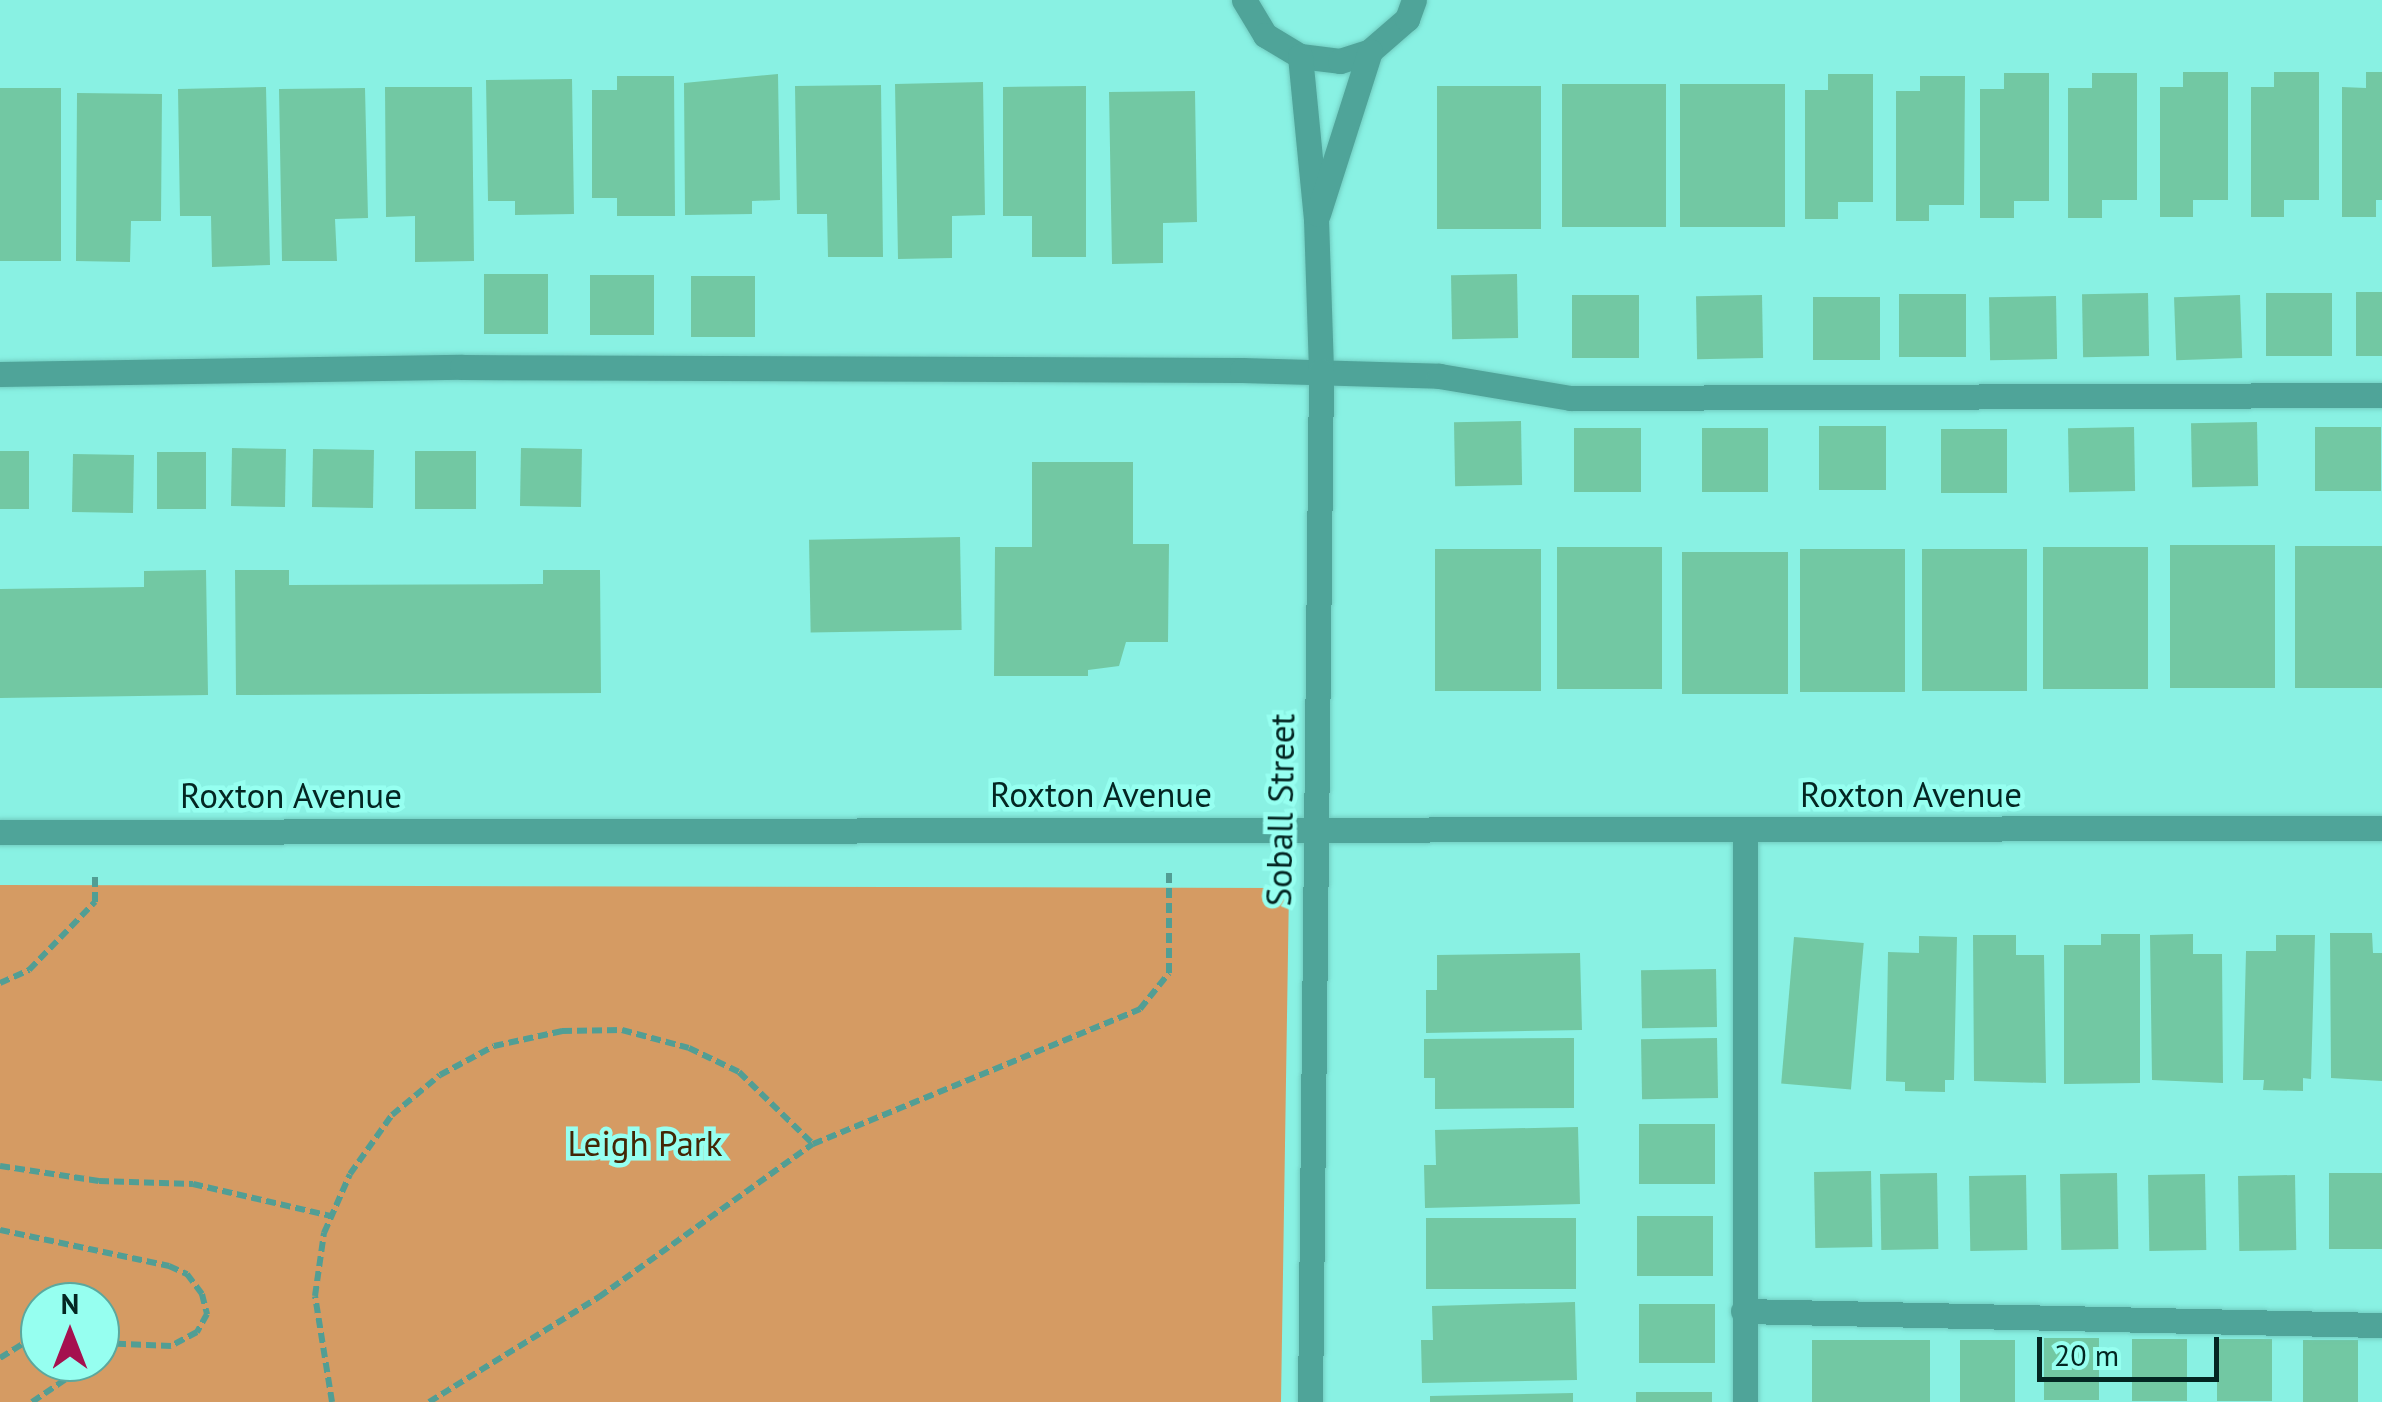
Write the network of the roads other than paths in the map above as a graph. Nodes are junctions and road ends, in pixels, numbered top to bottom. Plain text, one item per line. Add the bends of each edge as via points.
1 (1244, 0) edge
2 (1414, 0) edge
3 (1370, 51) junction
4 (1300, 56) junction
5 (1316, 219) junction
6 (1321, 372) junction
7 (0, 374) edge
8 (2382, 395) edge
9 (2382, 828) edge
10 (1315, 829) junction
11 (1745, 829) junction
12 (0, 832) edge
13 (1742, 1310) junction
14 (2382, 1324) edge
15 (1310, 1402) edge
16 (1745, 1402) edge

1 - 4 street via 1265,34
2 - 3 street via 1407,19
3 - 4 street via 1340,61
3 - 5 street, Soball Street
4 - 5 street, Soball Street
5 - 6 street, Soball Street
6 - 7 street via 462,368
6 - 8 street via 1439,376 1539,396 1590,398
6 - 10 street, Soball Street
9 - 11 street, Roxton Avenue
10 - 11 street, Roxton Avenue
10 - 12 street, Roxton Avenue
10 - 15 street, Soball Street
11 - 13 street
13 - 14 street
13 - 16 street

